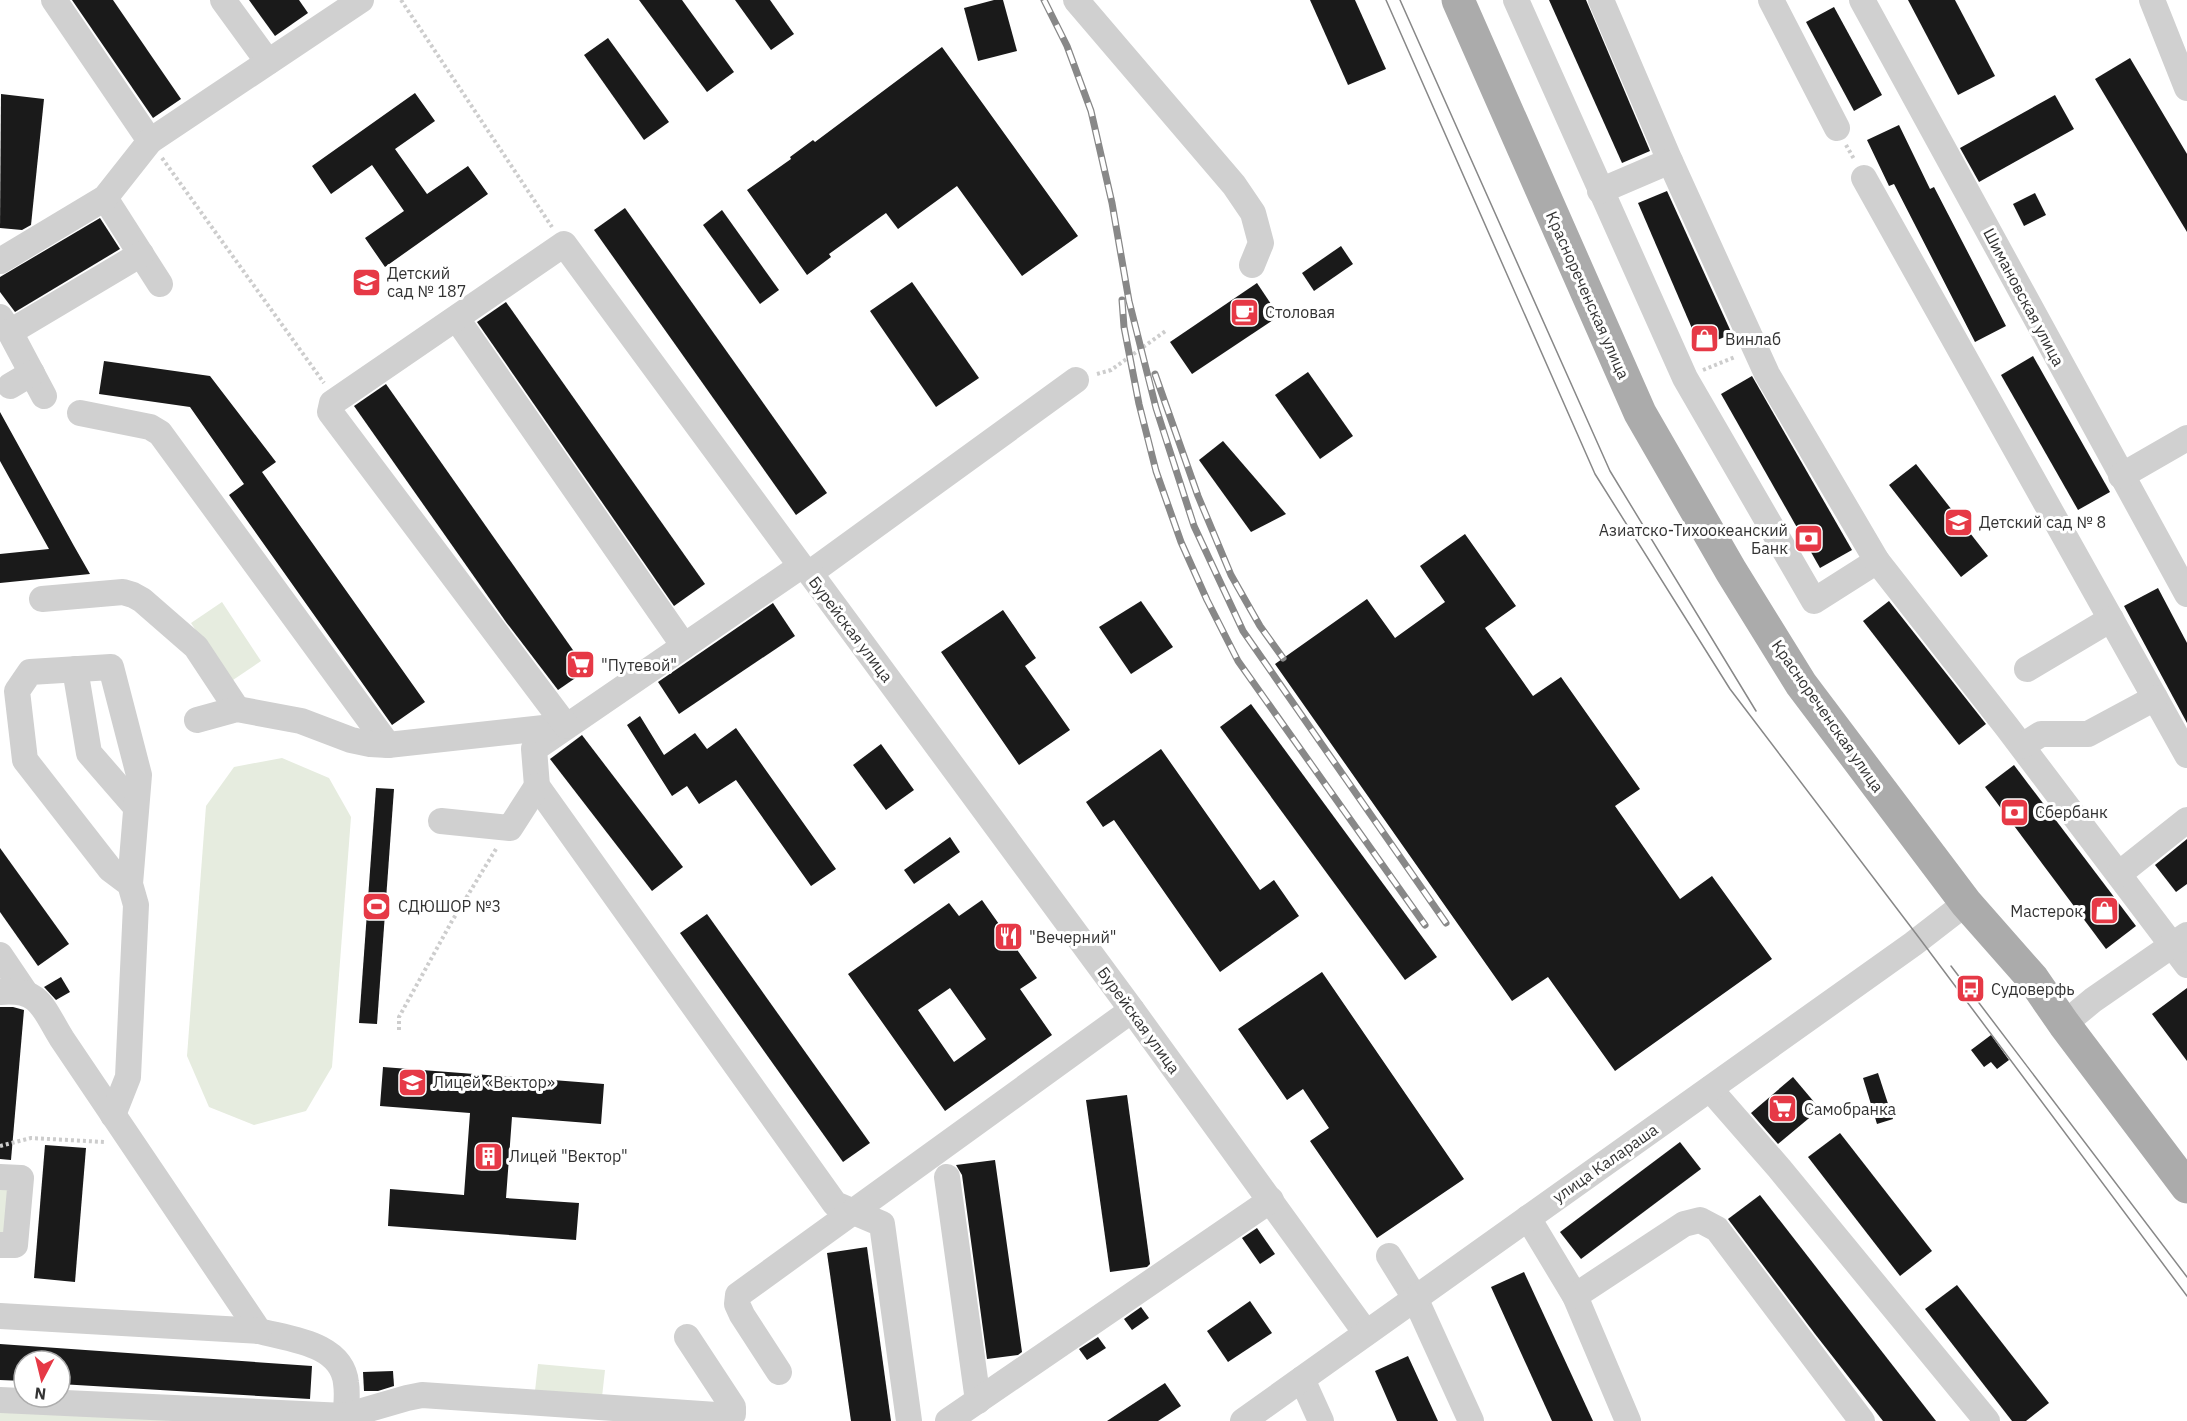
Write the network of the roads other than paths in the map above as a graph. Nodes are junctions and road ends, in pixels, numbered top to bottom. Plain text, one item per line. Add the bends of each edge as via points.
1 (54, 0) edge
2 (223, 0) edge
3 (361, 0) edge
4 (1076, 0) edge
5 (1458, 0) edge
6 (1516, 0) edge
7 (1771, 0) edge
8 (1862, 0) edge
9 (2152, 0) edge
10 (1608, 2) edge
11 (268, 62) junction
12 (2187, 88) edge
13 (1837, 128) road end
14 (150, 141) junction
15 (1670, 161) junction
16 (1864, 178) road end
17 (1600, 190) junction
18 (105, 198) junction
19 (141, 254) junction
20 (0, 261) edge
21 (1252, 265) dead end
22 (160, 284) dead end
23 (457, 319) junction
24 (5, 325) edge
25 (32, 374) junction
26 (1076, 380) road end
27 (10, 386) dead end
28 (44, 396) dead end
29 (80, 413) dead end
30 (2187, 438) edge
31 (2121, 476) junction
32 (1877, 561) junction
33 (805, 569) junction
34 (2186, 590) edge
35 (42, 598) dead end
36 (2111, 619) junction
37 (684, 646) junction
38 (75, 669) junction
39 (2027, 669) dead end
40 (2155, 698) junction
41 (237, 709) junction
42 (196, 720) dead end
43 (566, 726) junction
44 (388, 745) junction
45 (2022, 746) junction
46 (2187, 755) edge
47 (537, 786) junction
48 (135, 806) junction
49 (2187, 820) edge
50 (441, 821) dead end
51 (2119, 874) junction
52 (130, 884) junction
53 (1966, 903) junction
54 (2182, 948) edge
55 (0, 955) edge
56 (0, 992) edge
57 (25, 992) junction
58 (1132, 1010) junction
59 (2064, 1024) junction
60 (1710, 1089) junction
61 (113, 1115) junction
62 (0, 1177) edge
63 (947, 1177) dead end
64 (2187, 1187) edge
65 (1271, 1200) junction
66 (853, 1212) junction
67 (1528, 1218) junction
68 (0, 1245) edge
69 (1389, 1256) dead end
70 (1575, 1296) junction
71 (1415, 1298) junction
72 (0, 1316) edge
73 (259, 1331) junction
74 (1366, 1334) junction
75 (687, 1337) dead end
76 (779, 1372) dead end
77 (1302, 1379) junction
78 (0, 1400) edge
79 (978, 1401) junction
80 (345, 1419) edge
81 (909, 1421) edge
82 (948, 1421) edge
83 (1243, 1421) edge
84 (1321, 1421) edge
85 (1471, 1421) edge
86 (1628, 1421) edge
87 (1862, 1421) edge
88 (1987, 1421) edge

1 - 14 street
2 - 11 street
3 - 11 street
4 - 21 street via 1234,185 1253,213 1261,243
5 - 53 main road, Краснореченская улица via 1640,413 1682,489 1801,684
6 - 17 street
7 - 13 street
8 - 31 street, Шимановская улица
9 - 12 street
10 - 15 street
11 - 14 street
14 - 18 street
15 - 17 street
15 - 32 street via 1767,374
16 - 36 street
17 - 32 street via 1685,378 1814,601
18 - 19 street
18 - 20 street
19 - 22 street
19 - 24 street
23 - 33 street, Бурейская улица via 564,244
23 - 37 street
23 - 43 street via 336,400 330,412
24 - 25 street
25 - 27 street
25 - 28 street
26 - 33 street
29 - 44 street via 150,427 160,433
30 - 31 street
31 - 34 street, Шимановская улица
32 - 45 street
33 - 37 street
33 - 58 street, Бурейская улица
35 - 41 street via 123,592 133,595 196,647
36 - 39 street
36 - 40 street
37 - 43 street
38 - 48 street via 89,753
38 - 48 street via 111,667 139,775
38 - 52 street via 30,672 17,691 25,760 110,869
40 - 45 street via 2088,734 2041,734
40 - 46 street
41 - 42 street
41 - 44 street via 301,721 351,740
43 - 44 street
43 - 47 street via 534,749
45 - 51 street
47 - 50 street via 510,828
47 - 66 street via 835,1204
48 - 52 street
49 - 51 street
51 - 54 street
52 - 61 street via 136,905 128,1077
53 - 59 main road, Краснореченская улица via 2033,979
53 - 60 street, улица Калараша
54 - 59 street via 2093,1000
55 - 57 street
56 - 57 street
57 - 61 street via 38,1001
58 - 65 street, Бурейская улица
58 - 66 street
59 - 64 main road, Краснореченская улица
60 - 67 street, улица Калараша
60 - 88 street
61 - 73 street
62 - 68 street via 21,1178 15,1245
63 - 79 street
65 - 74 street, Бурейская улица
65 - 79 street
66 - 76 street via 738,1295 736,1304
66 - 81 street via 882,1224
67 - 70 street
67 - 71 street, улица Калараша
69 - 71 street
70 - 86 street
70 - 87 street via 1684,1224 1700,1220 1717,1229
71 - 74 street, улица Калараша
71 - 85 street
72 - 73 street
73 - 80 street via 319,1347 333,1357 343,1370 346,1383
74 - 77 street, улица Калараша
75 - 80 street via 733,1407 731,1416 422,1395
77 - 83 street, улица Калараша
77 - 84 street
78 - 80 street
79 - 82 street

